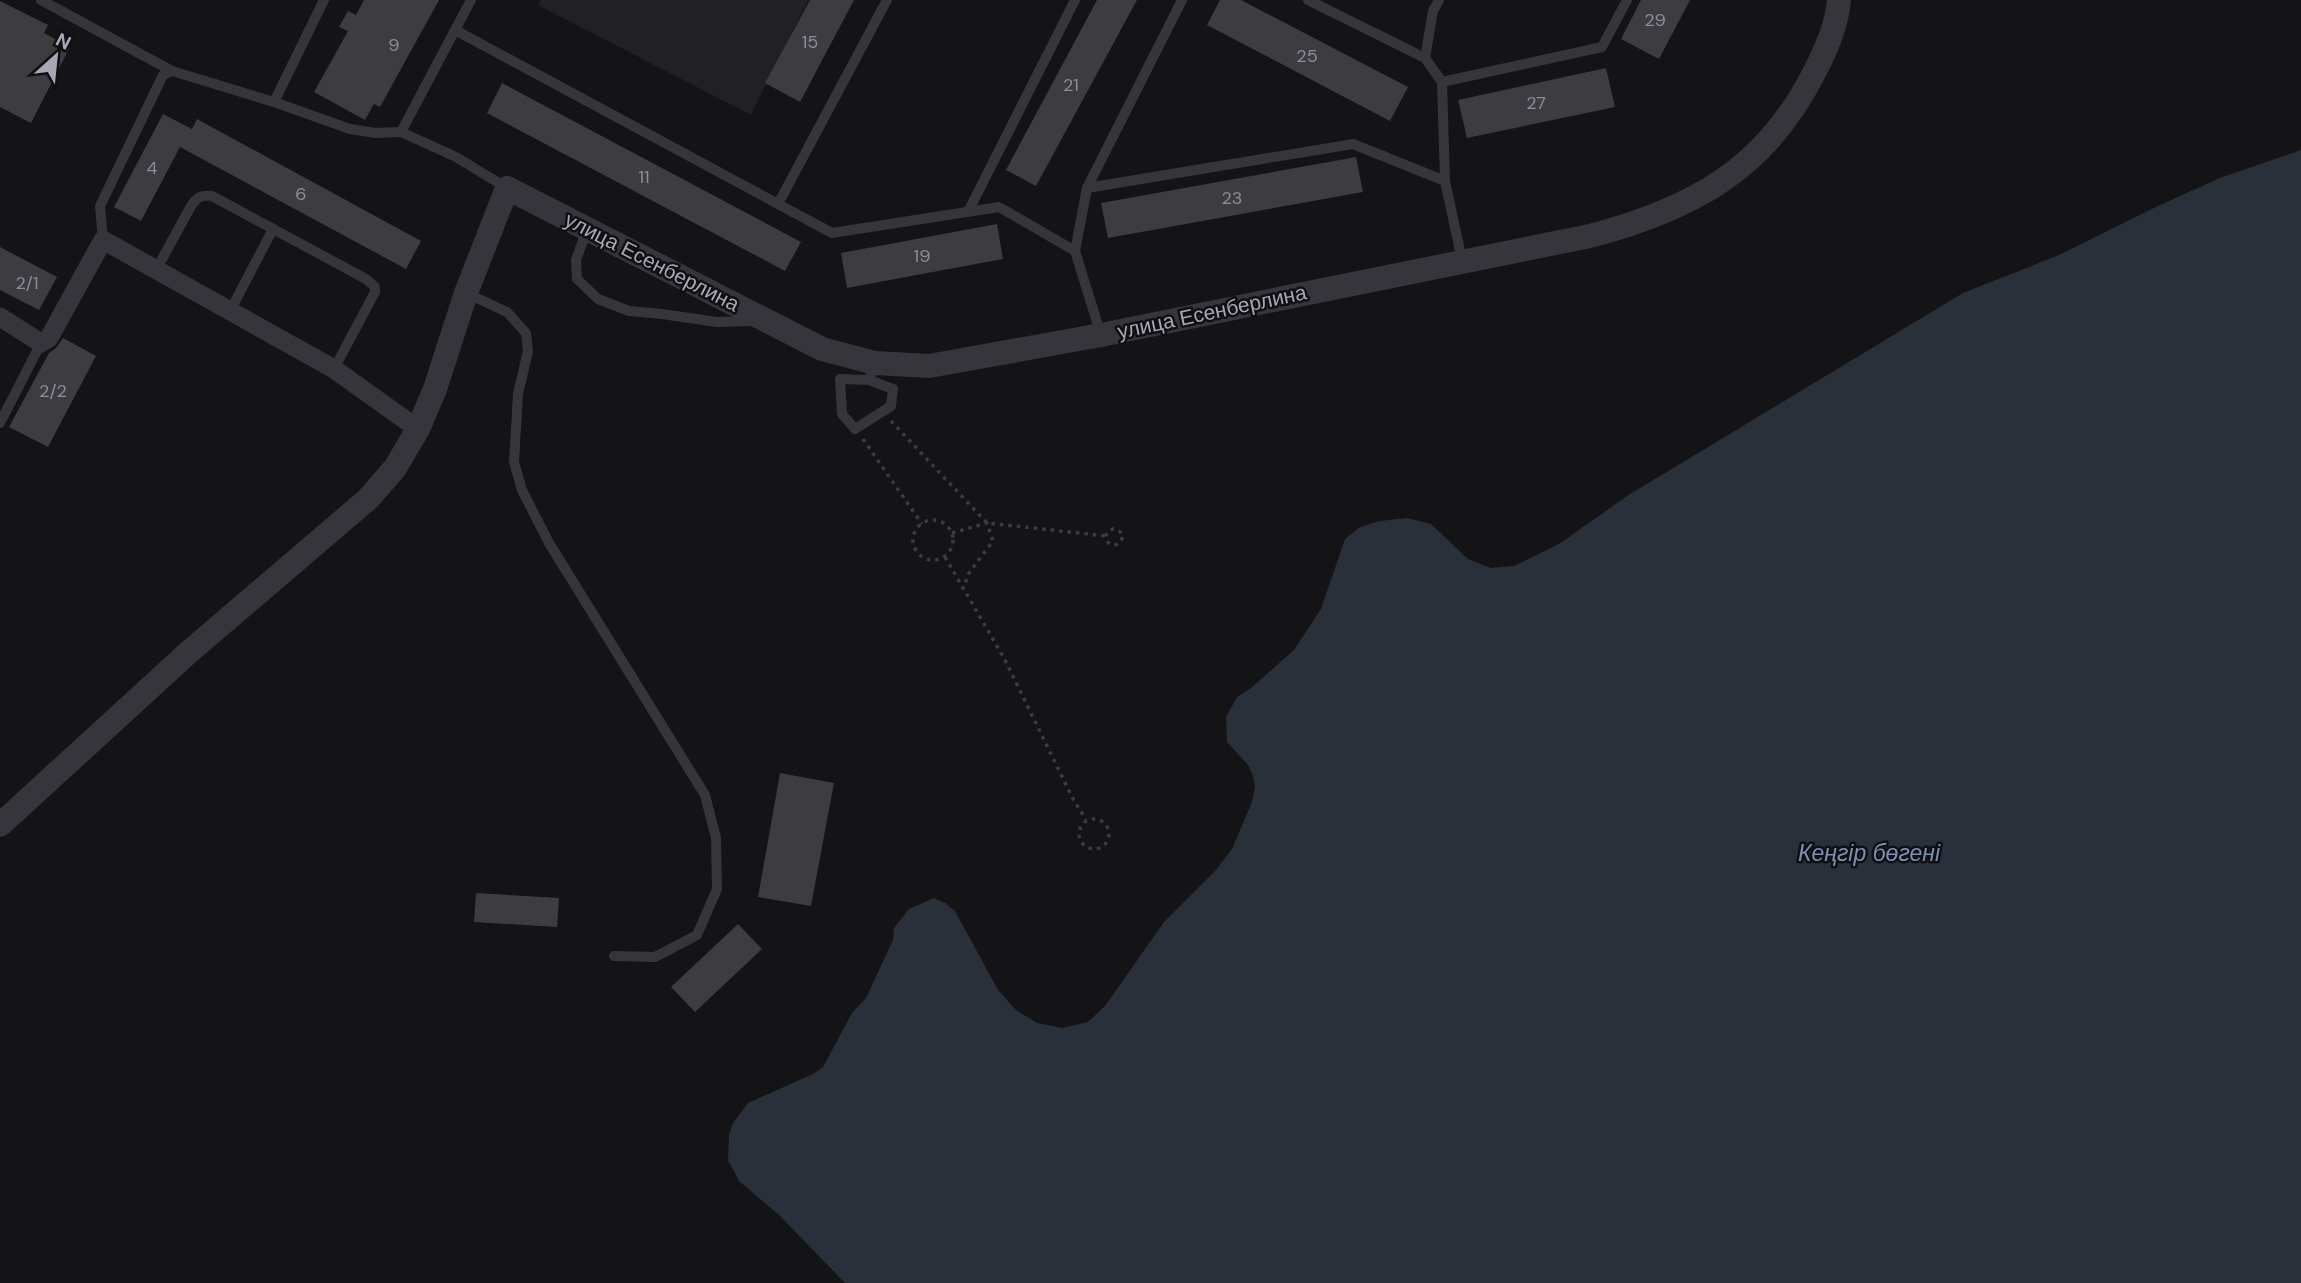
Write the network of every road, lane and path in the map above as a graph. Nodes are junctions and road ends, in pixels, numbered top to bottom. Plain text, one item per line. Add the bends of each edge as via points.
1 (41, 0) edge
2 (324, 0) edge
3 (471, 0) edge
4 (887, 0) edge
5 (1075, 0) edge
6 (1182, 0) edge
7 (1308, 0) edge
8 (1439, 0) edge
9 (1627, 0) edge
10 (1839, 0) edge
11 (455, 30) junction
12 (1425, 58) junction
13 (172, 71) junction
14 (1443, 82) junction
15 (274, 102) junction
16 (401, 132) junction
17 (1445, 181) junction
18 (507, 188) junction
19 (1087, 188) junction
20 (778, 204) junction
21 (968, 212) junction
22 (587, 228) junction
23 (273, 229) junction
24 (103, 240) junction
25 (1075, 251) junction
26 (1462, 260) junction
27 (156, 270) junction
28 (466, 293) junction
29 (230, 311) junction
30 (0, 317) edge
31 (766, 321) junction
32 (1101, 335) junction
33 (41, 343) junction
34 (334, 369) junction
35 (872, 371) junction
36 (883, 411) junction
37 (0, 423) edge
38 (418, 429) junction
39 (855, 429) junction
40 (987, 523) junction
41 (922, 524) junction
42 (952, 533) junction
43 (1106, 536) junction
44 (945, 557) junction
45 (963, 590) junction
46 (1086, 820) junction
47 (0, 825) edge
48 (614, 956) dead end

1 - 13 lane
2 - 15 lane
3 - 11 lane
4 - 20 lane
5 - 21 lane
6 - 19 lane
7 - 12 lane
8 - 12 lane
9 - 14 lane via 1602,47
10 - 26 street, улица Есенберлина via 1825,53 1800,102 1767,144 1726,178 1639,223
11 - 16 lane
11 - 20 lane
12 - 14 lane
13 - 15 lane
13 - 24 lane via 163,75 100,206
14 - 17 lane
15 - 16 lane via 350,129 375,134
16 - 18 lane via 456,157
17 - 19 lane via 1353,144
17 - 26 lane
18 - 22 street, улица Есенберлина
18 - 28 street
19 - 25 lane
20 - 21 lane via 832,233
21 - 25 lane via 999,207
22 - 31 street, улица Есенберлина
22 - 31 lane via 576,260 577,279 598,299 629,311 717,322
23 - 27 lane via 203,195 191,206
23 - 29 lane
23 - 34 lane via 375,288
24 - 27 street
24 - 33 street via 49,338
25 - 32 lane
26 - 32 street, улица Есенберлина
27 - 29 street
28 - 38 street
28 - 48 lane via 507,312 526,333 528,351 518,394 514,462 522,490 549,543 705,795 716,838 717,889 697,935 655,957
29 - 34 street
30 - 33 street
31 - 35 street, улица Есенберлина
32 - 35 street, улица Есенберлина via 929,366
33 - 37 lane
34 - 38 street
35 - 36 lane via 893,389 891,406
35 - 39 lane via 840,379 842,414
36 - 39 lane
36 - 40 path
38 - 47 street via 395,468 368,499 189,652
39 - 41 path
40 - 42 path
40 - 43 path
40 - 45 path via 993,541
41 - 42 path via 938,521
41 - 44 path via 913,536 915,550 932,561
42 - 44 path via 952,546
43 - 43 path via 1114,529 1122,537 1113,545
44 - 45 path
45 - 46 path via 1004,658
46 - 46 path via 1079,831 1080,840 1087,848 1102,847 1108,839 1106,825 1098,819

